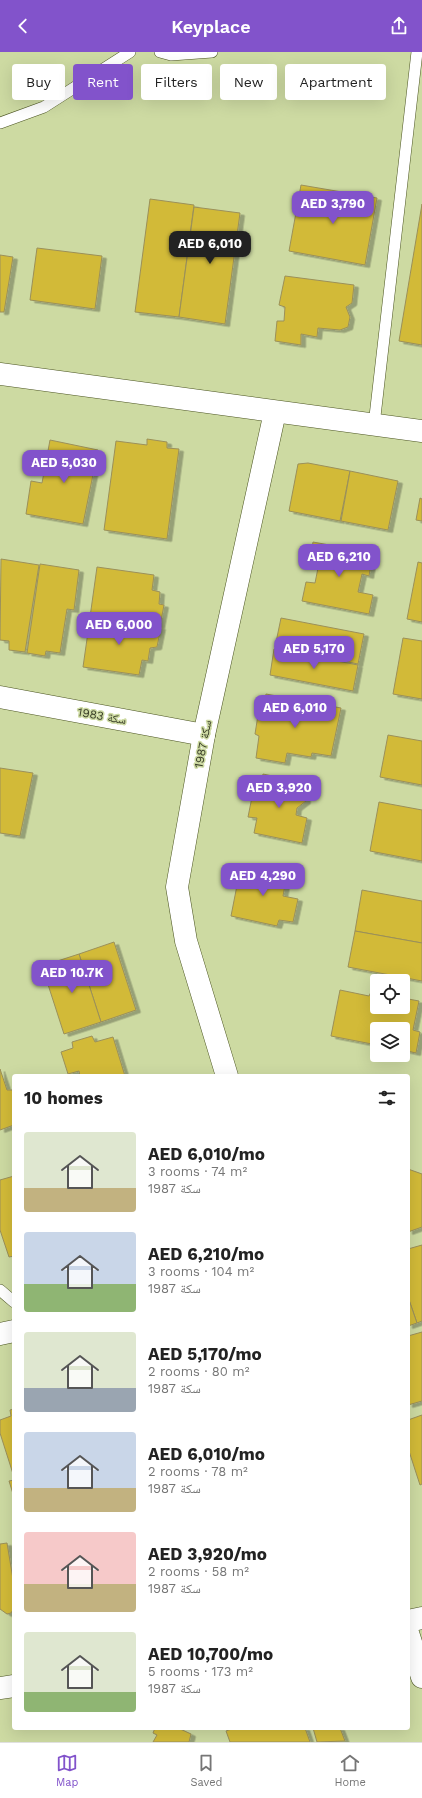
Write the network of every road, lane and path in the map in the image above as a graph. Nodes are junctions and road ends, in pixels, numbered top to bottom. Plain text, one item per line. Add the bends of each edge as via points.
1 (130, 52) edge
2 (160, 52) edge
3 (212, 52) edge
4 (417, 52) edge
5 (0, 122) edge
6 (0, 374) edge
7 (275, 412) junction
8 (374, 425) junction
9 (422, 432) edge
10 (0, 698) edge
11 (204, 735) junction
12 (226, 1074) edge
13 (0, 1290) edge
14 (12, 1300) edge
15 (12, 1331) edge
16 (0, 1334) edge
17 (422, 1618) edge
18 (410, 1621) edge
19 (410, 1639) edge
20 (422, 1677) edge
21 (12, 1686) edge
22 (0, 1688) edge

1 - 5 lane via 44,107
2 - 3 lane via 171,55
4 - 8 lane
6 - 7 street
7 - 8 street
7 - 11 street, سكة 1987
8 - 9 street
10 - 11 street, سكة 1983
11 - 12 street, سكة 1987 via 178,886 186,941
13 - 14 lane
15 - 16 street
17 - 18 street
19 - 20 street
21 - 22 street

